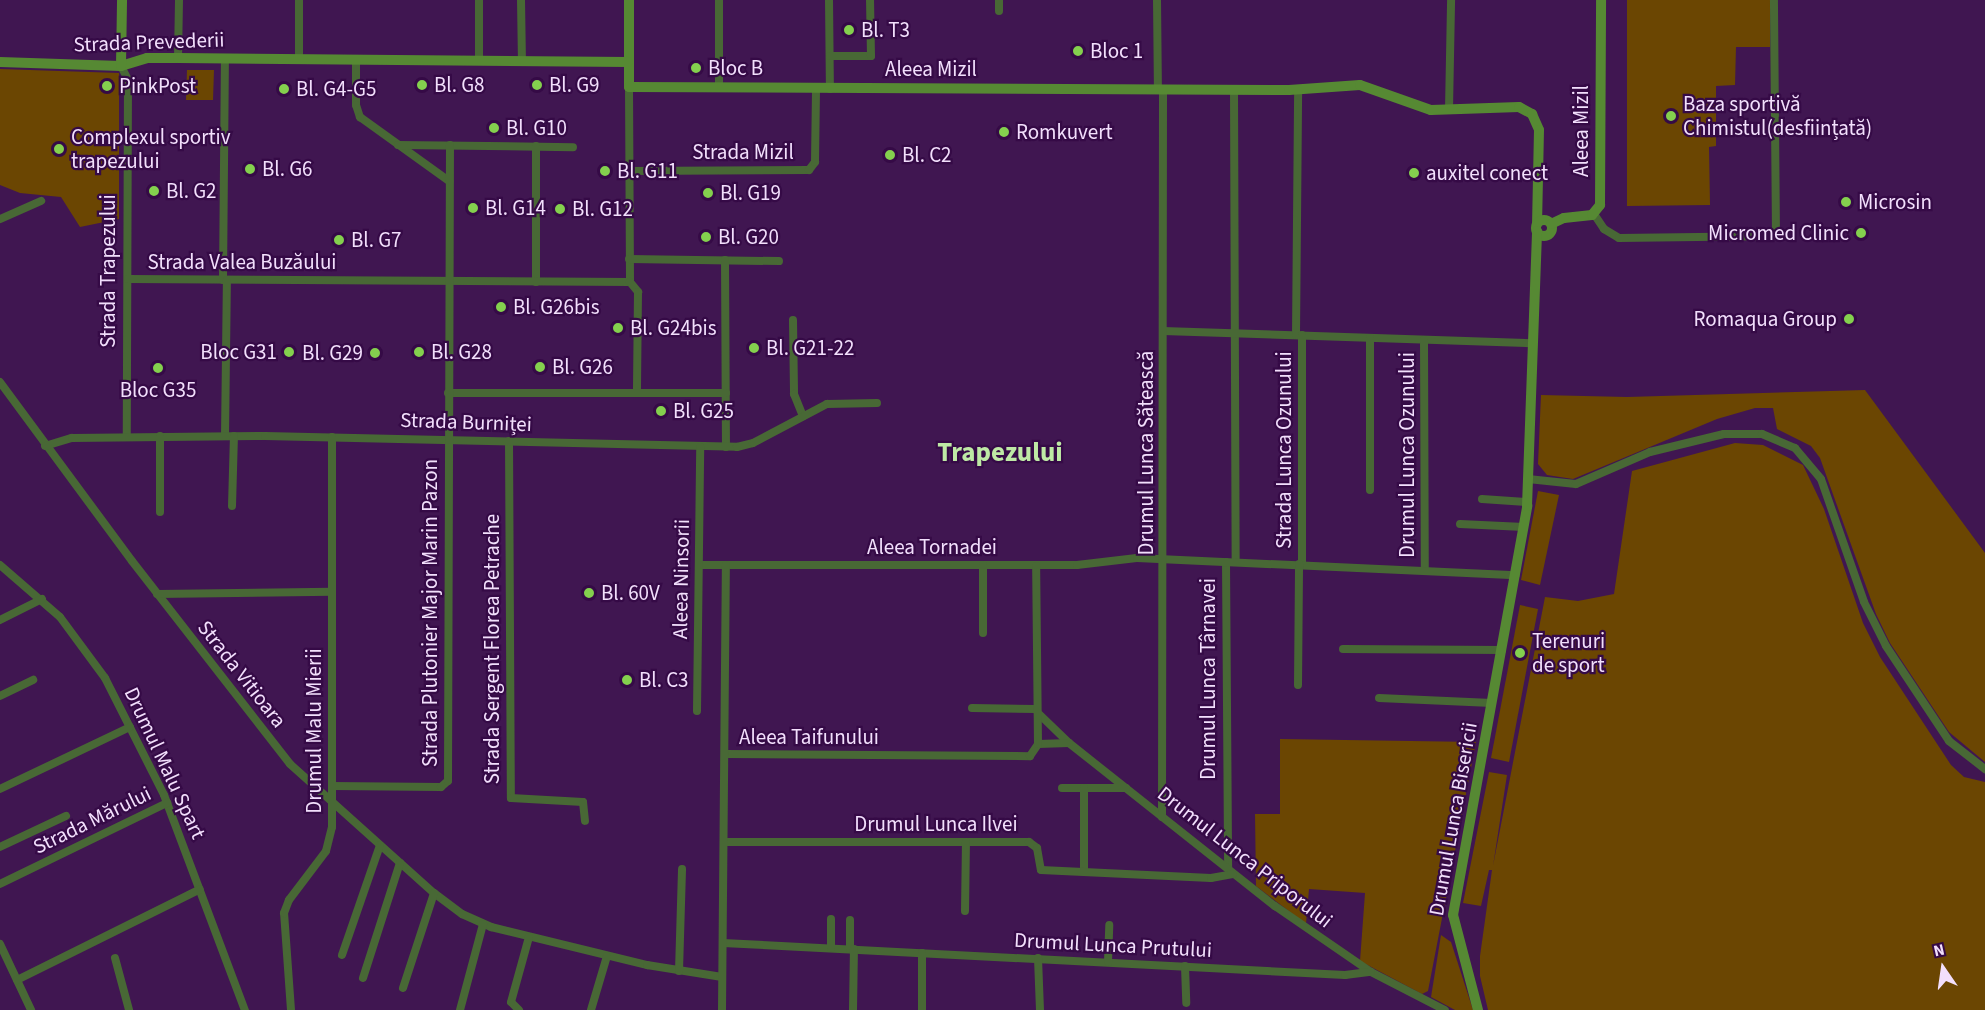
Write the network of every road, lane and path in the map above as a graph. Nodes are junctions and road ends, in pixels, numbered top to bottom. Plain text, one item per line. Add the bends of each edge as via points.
1 (122, 0) edge
2 (179, 0) edge
3 (299, 0) edge
4 (479, 0) edge
5 (522, 0) edge
6 (629, 0) edge
7 (719, 0) edge
8 (829, 0) edge
9 (870, 0) edge
10 (999, 0) edge
11 (1157, 0) edge
12 (1450, 0) edge
13 (1601, 0) edge
14 (1774, 0) edge
15 (999, 11) dead end
16 (830, 56) junction
17 (178, 58) junction
18 (225, 58) junction
19 (299, 59) junction
20 (356, 59) junction
21 (479, 61) junction
22 (522, 61) junction
23 (0, 62) edge
24 (628, 62) junction
25 (121, 66) junction
26 (629, 87) junction
27 (719, 88) junction
28 (816, 89) junction
29 (830, 89) junction
30 (1160, 90) junction
31 (1234, 90) junction
32 (1298, 90) junction
33 (1449, 109) junction
34 (398, 145) junction
35 (450, 145) junction
36 (536, 146) junction
37 (573, 147) dead end
38 (629, 171) junction
39 (450, 181) junction
40 (41, 201) dead end
41 (1594, 214) junction
42 (0, 219) edge
43 (1543, 228) junction
44 (629, 259) junction
45 (725, 260) junction
46 (779, 261) dead end
47 (128, 279) junction
48 (225, 280) junction
49 (449, 282) junction
50 (536, 282) junction
51 (630, 282) junction
52 (793, 320) dead end
53 (1163, 331) junction
54 (1235, 333) junction
55 (1299, 335) junction
56 (1370, 338) junction
57 (1424, 340) junction
58 (1532, 343) junction
59 (0, 382) edge
60 (448, 393) junction
61 (637, 393) junction
62 (726, 393) junction
63 (877, 403) dead end
64 (803, 416) junction
65 (127, 436) junction
66 (160, 436) junction
67 (225, 436) junction
68 (234, 436) junction
69 (332, 437) junction
70 (448, 439) junction
71 (509, 441) junction
72 (45, 446) junction
73 (700, 447) junction
74 (726, 447) junction
75 (1528, 479) junction
76 (1370, 490) dead end
77 (1482, 499) dead end
78 (1527, 502) junction
79 (232, 506) dead end
80 (160, 512) dead end
81 (1460, 524) dead end
82 (1524, 527) junction
83 (1164, 559) junction
84 (1226, 562) junction
85 (1236, 562) junction
86 (1301, 564) junction
87 (0, 565) edge
88 (699, 565) junction
89 (726, 565) junction
90 (983, 566) junction
91 (1036, 566) junction
92 (1425, 570) junction
93 (1516, 575) junction
94 (332, 592) junction
95 (157, 594) junction
96 (42, 599) junction
97 (0, 620) edge
98 (982, 633) dead end
99 (1343, 649) dead end
100 (1502, 650) junction
101 (33, 680) dead end
102 (1298, 685) dead end
103 (0, 696) edge
104 (1379, 698) dead end
105 (1492, 704) junction
106 (972, 708) dead end
107 (697, 711) dead end
108 (1037, 711) junction
109 (130, 727) junction
110 (1070, 742) junction
111 (1038, 744) junction
112 (725, 754) junction
113 (1985, 768) edge
114 (332, 786) junction
115 (1062, 788) dead end
116 (1084, 788) junction
117 (1126, 788) junction
118 (0, 789) edge
119 (332, 802) junction
120 (167, 803) junction
121 (66, 816) dead end
122 (1162, 817) junction
123 (585, 821) dead end
124 (966, 842) junction
125 (724, 843) junction
126 (380, 845) junction
127 (0, 847) edge
128 (400, 863) junction
129 (682, 869) dead end
130 (1230, 871) junction
131 (1084, 872) junction
132 (0, 885) edge
133 (200, 889) junction
134 (434, 893) junction
135 (965, 912) dead end
136 (831, 919) dead end
137 (850, 920) dead end
138 (483, 924) junction
139 (1109, 925) dead end
140 (530, 937) junction
141 (723, 943) junction
142 (0, 944) edge
143 (831, 948) junction
144 (852, 949) junction
145 (921, 953) junction
146 (342, 955) dead end
147 (607, 956) junction
148 (115, 958) dead end
149 (1038, 958) junction
150 (1108, 962) junction
151 (1185, 966) junction
152 (679, 971) junction
153 (1371, 972) junction
154 (722, 977) junction
155 (363, 978) dead end
156 (17, 980) junction
157 (403, 988) dead end
158 (1186, 1003) dead end
159 (30, 1008) edge
160 (42, 1010) edge
161 (129, 1010) edge
162 (245, 1010) edge
163 (291, 1010) edge
164 (460, 1010) edge
165 (519, 1010) edge
166 (591, 1010) edge
167 (722, 1010) edge
168 (853, 1010) edge
169 (922, 1010) edge
170 (1040, 1010) edge
171 (1445, 1010) edge
172 (1478, 1010) edge

1 - 25 street, Strada Trapezului
2 - 17 street
3 - 19 street
4 - 21 street
5 - 22 street
6 - 24 street
7 - 27 street
8 - 16 street
9 - 16 street via 871,56
10 - 15 street
11 - 30 street, Drumul Lunca Sătească
12 - 33 street
13 - 41 street, Aleea Mizil via 1601,197
14 - 41 street via 1776,236 1619,238 1604,229
16 - 29 street
17 - 18 street, Strada Prevederii
17 - 25 street, Strada Prevederii via 147,58
18 - 19 street, Strada Prevederii
18 - 48 street
19 - 20 street, Strada Prevederii
20 - 21 street, Strada Prevederii
20 - 34 street via 356,105 360,117
21 - 22 street, Strada Prevederii
22 - 24 street, Strada Prevederii
23 - 25 street, Strada Prevederii
24 - 26 street
25 - 47 street, Strada Trapezului via 128,80
26 - 27 street, Aleea Mizil
26 - 38 street
27 - 28 street, Aleea Mizil
28 - 29 street, Aleea Mizil
28 - 38 street, Strada Mizil via 815,162 809,170
29 - 30 street, Aleea Mizil
30 - 31 street, Aleea Mizil
30 - 53 street, Drumul Lunca Sătească
31 - 32 street, Aleea Mizil
31 - 54 street
32 - 33 street, Aleea Mizil via 1365,85 1418,108
32 - 55 street, Strada Lunca Ozunului
33 - 43 street, Aleea Mizil via 1512,105 1526,110 1535,119 1540,141
34 - 35 street
34 - 39 street
35 - 36 street
35 - 39 street, Strada Plutonier Major Marin Pazon
36 - 37 street
36 - 50 street
38 - 44 street
39 - 49 street, Strada Plutonier Major Marin Pazon
40 - 42 street
41 - 43 street via 1564,218
43 - 58 street, Aleea Mizil via 1535,275
44 - 45 street
44 - 51 street
45 - 46 street
45 - 62 street
47 - 48 street, Strada Valea Buzăului
47 - 65 street, Strada Trapezului
48 - 49 street, Strada Valea Buzăului
48 - 67 street
49 - 50 street, Strada Valea Buzăului
49 - 60 street, Strada Plutonier Major Marin Pazon
50 - 51 street, Strada Valea Buzăului
51 - 61 street via 638,292
52 - 64 street via 794,394
53 - 54 street, Drumul Lunca Ozunului
53 - 83 street, Drumul Lunca Sătească
54 - 55 street, Drumul Lunca Ozunului
54 - 85 street
55 - 56 street, Drumul Lunca Ozunului
55 - 86 street, Strada Lunca Ozunului
56 - 57 street, Drumul Lunca Ozunului
56 - 76 street, Drumul Lunca Ozunului
57 - 58 street, Drumul Lunca Ozunului
57 - 92 street, Drumul Lunca Ozunului
58 - 75 street, Drumul Lunca Bisericii
59 - 72 street, Strada Vitioara
60 - 61 street
60 - 70 street, Strada Plutonier Major Marin Pazon
61 - 62 street
62 - 74 street
63 - 64 street, Strada Burniței via 831,403
64 - 74 street, Strada Burniței via 753,443
65 - 66 street, Strada Burniței
65 - 72 street, Strada Burniței via 64,439
66 - 67 street, Strada Burniței
66 - 80 street
67 - 68 street, Strada Burniței
68 - 69 street, Strada Burniței
68 - 79 street
69 - 70 street, Strada Burniței
69 - 94 street, Drumul Malu Mierii
70 - 71 street, Strada Burniței
70 - 114 street, Strada Plutonier Major Marin Pazon via 448,781 441,787
71 - 73 street, Strada Burniței
71 - 123 street, Strada Sergent Florea Petrache via 511,798 583,802
72 - 95 street, Strada Vitioara
73 - 74 street, Strada Burniței
73 - 88 street, Aleea Ninsorii
75 - 78 street, Drumul Lunca Bisericii
75 - 113 street via 1576,484 1650,452 1724,434 1762,434 1795,448 1821,479 1879,636 1949,741
77 - 78 street
78 - 82 street, Drumul Lunca Bisericii
81 - 82 street
82 - 93 street, Drumul Lunca Bisericii
83 - 84 street, Drumul Lunca Târnavei
83 - 91 street, Aleea Tornadei
83 - 122 street, Drumul Lunca Sătească
84 - 85 street, Drumul Lunca Târnavei
84 - 130 street, Drumul Lunca Târnavei
85 - 86 street, Drumul Lunca Târnavei
86 - 92 street, Drumul Lunca Târnavei
86 - 102 street, Strada Lunca Ozunului
87 - 96 street, Drumul Malu Spart
88 - 89 street, Aleea Tornadei
88 - 107 street, Aleea Ninsorii
89 - 90 street, Aleea Tornadei
89 - 112 street, Aleea Taifunului
90 - 91 street, Aleea Tornadei
90 - 98 street
91 - 108 street
92 - 93 street, Drumul Lunca Târnavei
93 - 100 street, Drumul Lunca Bisericii
94 - 95 street, Strada Vitioara
94 - 114 street, Drumul Malu Mierii
95 - 119 street, Strada Vitioara via 290,764
96 - 97 street
96 - 109 street, Drumul Malu Spart via 92,658
99 - 100 street
100 - 105 street, Drumul Lunca Bisericii
101 - 103 street
104 - 105 street, Drumul Lunca Bisericii
105 - 172 street, Drumul Lunca Bisericii via 1453,915
106 - 108 street
108 - 110 street, Drumul Lunca Priporului
108 - 111 street
109 - 118 street
109 - 120 street, Drumul Malu Spart
110 - 111 street, Aleea Taifunului
110 - 117 street, Drumul Lunca Priporului
111 - 112 street, Aleea Taifunului via 1030,756
112 - 125 street
114 - 119 street, Drumul Malu Mierii
115 - 116 street
116 - 117 street
116 - 131 street
117 - 122 street, Drumul Lunca Priporului
119 - 126 street, Strada Vitioara
119 - 163 street, Drumul Malu Mierii via 331,836 326,851 289,900 284,913
120 - 132 street, Strada Mărului
120 - 133 street, Drumul Malu Spart
121 - 127 street
122 - 130 street, Drumul Lunca Priporului
124 - 125 street, Drumul Lunca Ilvei
124 - 131 street, Drumul Lunca Ilvei via 1029,842 1037,848 1040,869
124 - 135 street
125 - 141 street
126 - 128 street, Strada Vitioara
126 - 146 street
128 - 134 street, Strada Vitioara
128 - 155 street
129 - 152 street
130 - 131 street, Drumul Lunca Ilvei via 1211,878
130 - 153 street, Drumul Lunca Priporului via 1311,933
133 - 156 street
133 - 162 street, Drumul Malu Spart
134 - 138 street, Strada Vitioara
134 - 157 street
136 - 143 street
137 - 144 street
138 - 140 street, Strada Vitioara
138 - 164 street
139 - 150 street
140 - 147 street, Strada Vitioara
140 - 165 street via 511,1002
141 - 143 street, Drumul Lunca Prutului
141 - 154 street
142 - 156 street
143 - 144 street, Drumul Lunca Prutului
144 - 145 street, Drumul Lunca Prutului
144 - 168 street
145 - 149 street, Drumul Lunca Prutului
145 - 169 street
147 - 152 street, Strada Vitioara
147 - 166 street
148 - 161 street
149 - 150 street, Drumul Lunca Prutului
149 - 170 street
150 - 151 street, Drumul Lunca Prutului
151 - 153 street, Drumul Lunca Prutului via 1345,975
151 - 158 street
152 - 154 street, Strada Vitioara
153 - 171 street, Drumul Lunca Priporului
154 - 167 street
156 - 159 street
159 - 160 street

